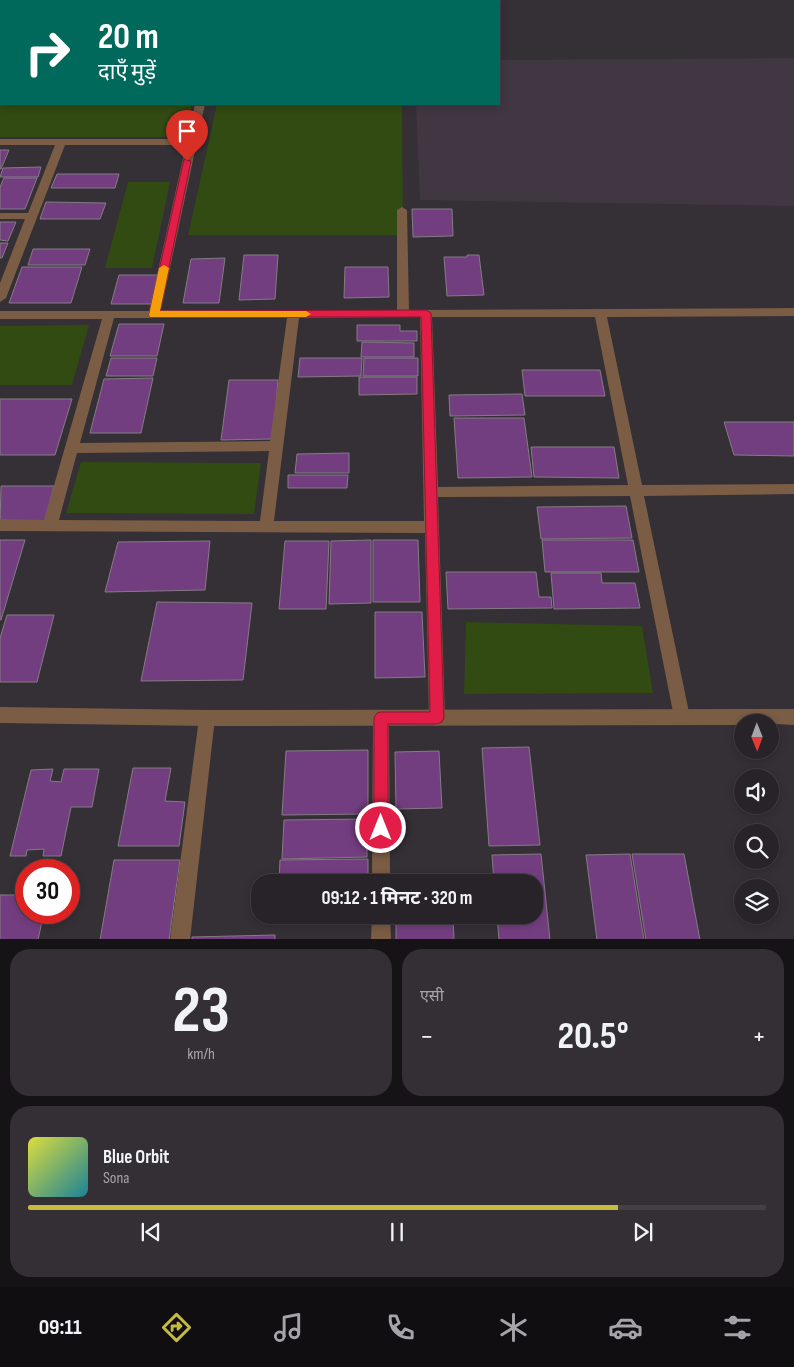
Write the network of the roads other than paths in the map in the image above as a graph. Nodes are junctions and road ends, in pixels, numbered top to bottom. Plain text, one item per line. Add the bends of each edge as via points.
1 (200, 105) edge
2 (0, 142) edge
3 (61, 142) junction
4 (192, 142) junction
5 (402, 210) dead end
6 (0, 216) edge
7 (30, 216) junction
8 (0, 298) edge
9 (600, 312) junction
10 (794, 312) edge
11 (426, 313) junction
12 (293, 314) junction
13 (403, 314) junction
14 (0, 315) edge
15 (109, 315) junction
16 (154, 315) junction
17 (276, 446) junction
18 (71, 448) junction
19 (794, 489) edge
20 (636, 490) junction
21 (431, 492) junction
22 (0, 525) edge
23 (50, 525) junction
24 (266, 526) junction
25 (432, 527) junction
26 (0, 715) edge
27 (682, 717) junction
28 (794, 717) edge
29 (207, 718) junction
30 (381, 718) junction
31 (437, 718) junction
32 (381, 874) edge
33 (381, 924) edge
34 (180, 939) edge
35 (380, 939) edge

1 - 4 street
2 - 3 street
3 - 4 street
3 - 7 street
4 - 16 street
5 - 13 street
6 - 7 street
7 - 8 street
9 - 10 street
9 - 11 street
9 - 20 street
11 - 13 street
11 - 21 street
12 - 13 street
12 - 16 street
12 - 17 street
14 - 15 street
15 - 16 street
15 - 18 street
17 - 18 street
17 - 24 street
18 - 23 street
19 - 20 street
20 - 21 street
20 - 27 street
21 - 25 street
22 - 23 street
23 - 24 street
24 - 25 street
25 - 31 street
26 - 29 street
27 - 28 street
27 - 31 street
29 - 30 street
29 - 34 street
30 - 31 street
30 - 32 street
33 - 35 street

